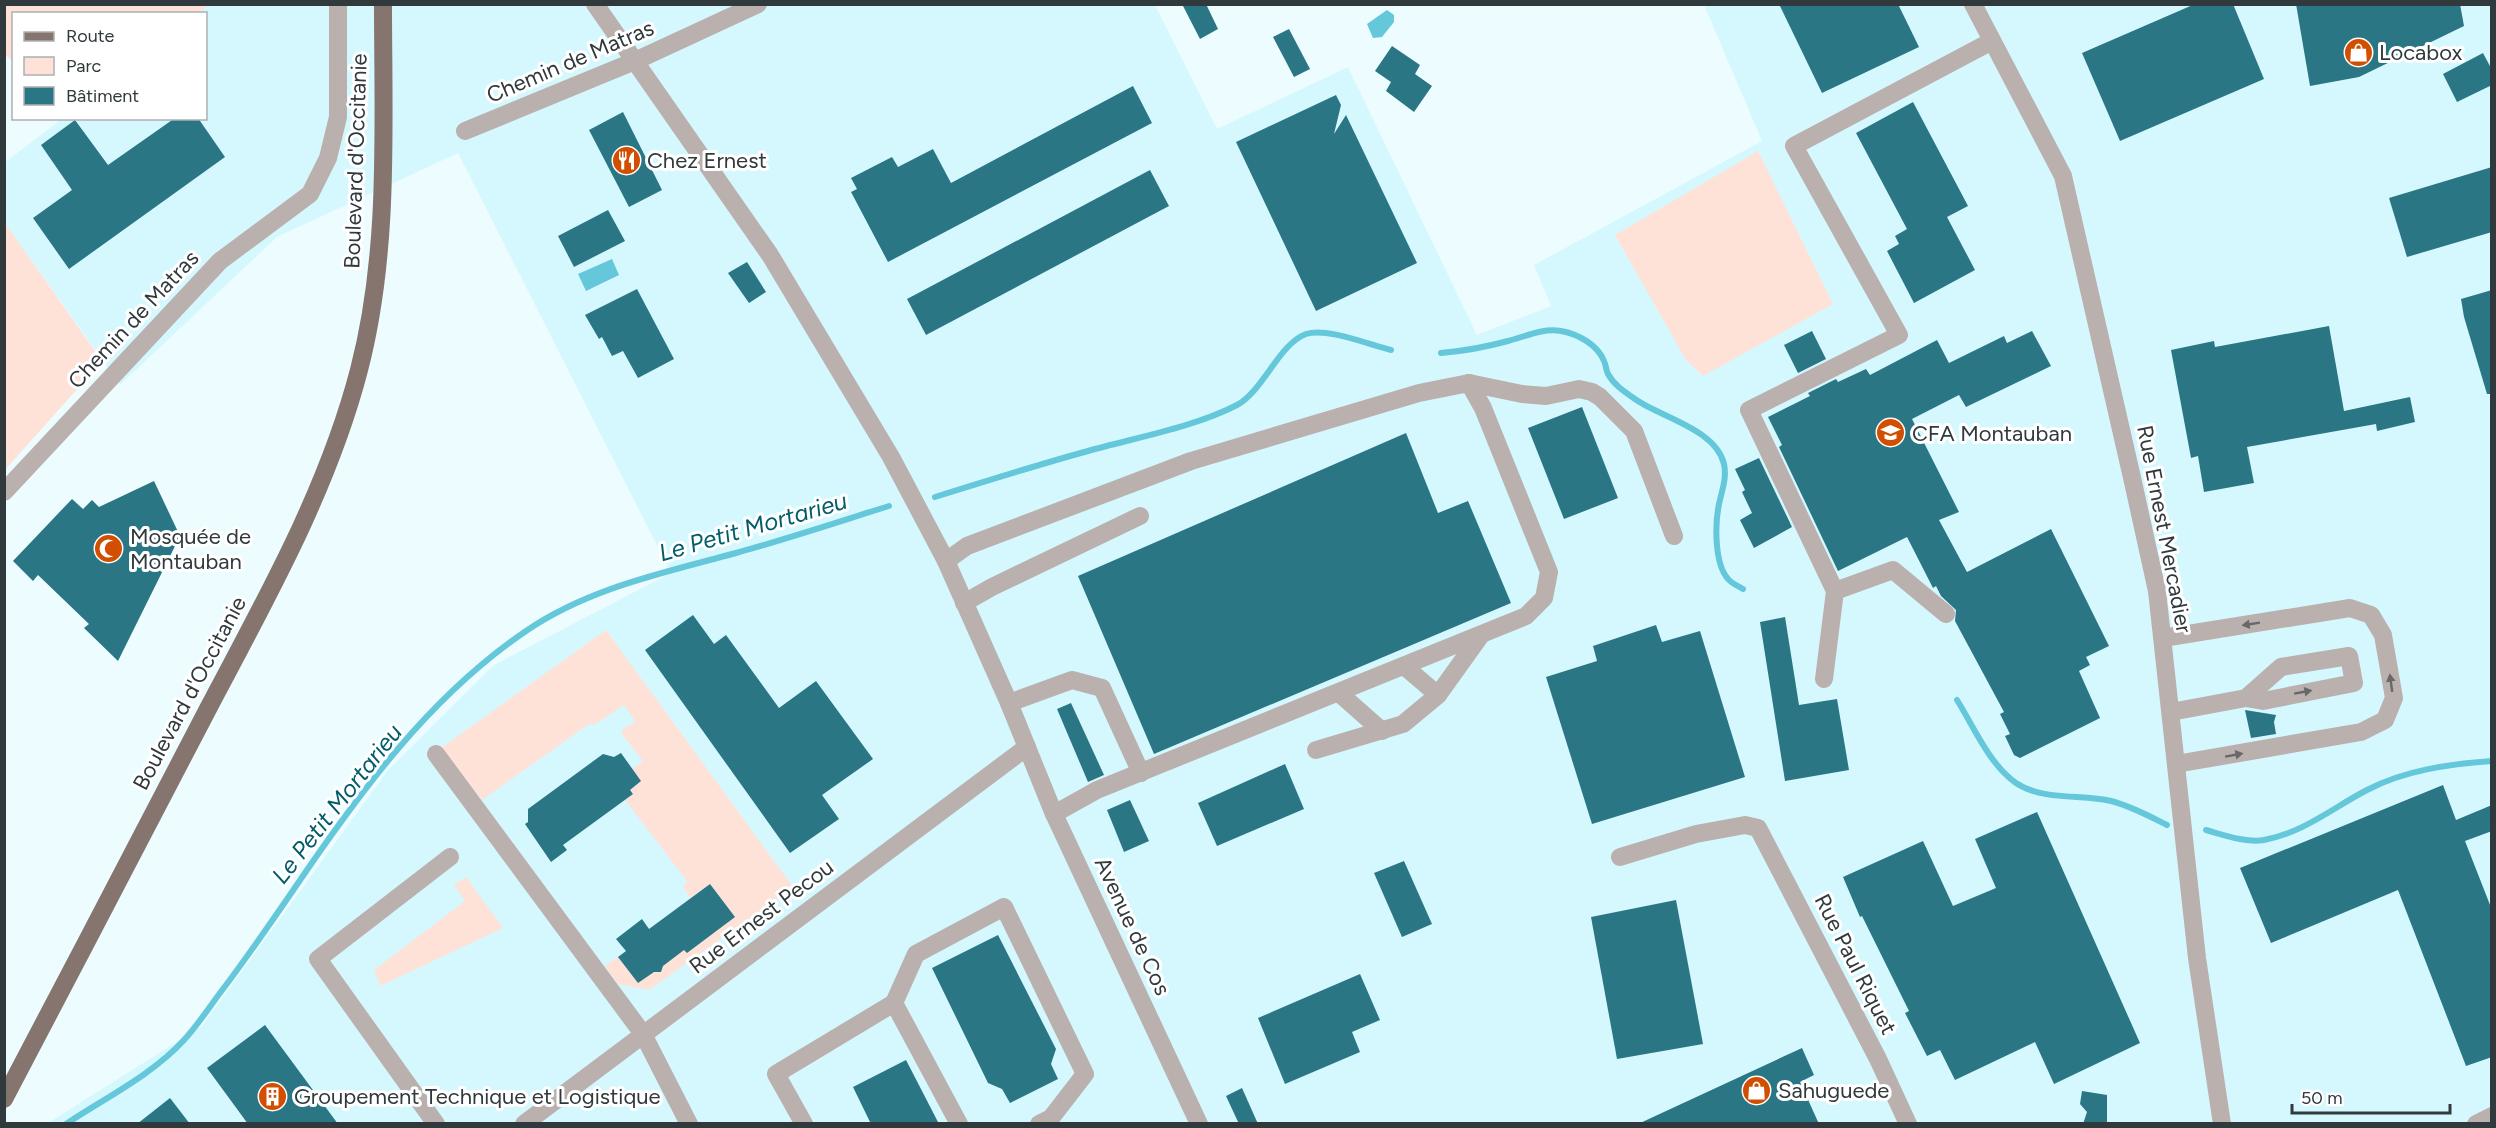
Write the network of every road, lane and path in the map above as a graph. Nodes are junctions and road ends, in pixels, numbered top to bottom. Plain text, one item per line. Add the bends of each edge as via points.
1 (338, 4) edge
2 (383, 4) edge
3 (596, 4) edge
4 (758, 4) edge
5 (1973, 4) edge
6 (1992, 41) junction
7 (635, 61) junction
8 (465, 131) dead end
9 (1469, 383) junction
10 (4, 492) edge
11 (1140, 516) dead end
12 (1674, 536) dead end
13 (946, 561) junction
14 (1835, 591) junction
15 (964, 603) junction
16 (1946, 614) dead end
17 (1480, 635) junction
18 (2163, 638) junction
19 (1404, 666) junction
20 (1824, 679) dead end
21 (1339, 693) junction
22 (1438, 695) junction
23 (2246, 698) junction
24 (1009, 703) junction
25 (2171, 712) junction
26 (1382, 731) junction
27 (1027, 747) junction
28 (1316, 750) dead end
29 (436, 754) dead end
30 (2176, 764) junction
31 (1141, 773) junction
32 (1054, 814) junction
33 (450, 857) dead end
34 (1620, 857) dead end
35 (894, 1003) junction
36 (643, 1034) junction
37 (4, 1099) edge
38 (2492, 1116) edge
39 (1048, 1122) edge
40 (436, 1124) edge
41 (524, 1124) edge
42 (689, 1124) edge
43 (804, 1124) edge
44 (959, 1124) edge
45 (1199, 1124) edge
46 (1908, 1124) edge
47 (2222, 1124) edge
48 (2476, 1124) edge

1 - 10 street, Chemin de Matras via 338,117 328,158 310,194 220,261
2 - 37 main road, Boulevard d'Occitanie via 381,223 369,320 346,414 312,503 270,591
3 - 7 street, Avenue de Cos
4 - 7 street, Chemin de Matras
5 - 6 street, Rue Ernest Mercadier
6 - 14 street via 1794,146 1899,335 1749,410
6 - 18 street, Rue Ernest Mercadier via 2063,176 2157,591
7 - 8 street, Chemin de Matras
7 - 13 street, Avenue de Cos via 770,255 891,457
9 - 12 street via 1522,394 1546,396 1579,390 1600,397 1634,431
9 - 13 street via 1419,393 1191,461 967,546
9 - 17 street via 1483,408 1549,572 1544,598 1526,616
11 - 15 street
13 - 15 street, Avenue de Cos
14 - 16 street via 1893,570
14 - 20 street
15 - 24 street, Avenue de Cos
17 - 19 street
17 - 22 street
18 - 25 street, Rue Ernest Mercadier
30 -> 18 street via 2361,732 2385,720 2394,698 2383,634 2371,615 2350,608
19 - 21 street
19 - 22 street
21 - 26 street
21 - 31 street
22 - 26 street via 1403,724
23 -> 23 street via 2263,701 2354,683 2349,656 2282,667
23 - 25 street
24 - 27 street, Avenue de Cos
24 - 31 street via 1072,680 1101,688
25 - 30 street, Rue Ernest Mercadier
26 - 28 street
27 - 32 street, Avenue de Cos
27 - 36 street, Rue Ernest Pecou
29 - 36 street
30 - 47 street, Rue Ernest Mercadier via 2197,958
31 - 32 street via 1097,790
32 - 45 street, Avenue de Cos
33 - 40 street via 318,958
34 - 46 street, Rue Paul Riquet via 1696,834 1745,825 1758,828
35 - 39 street via 916,954 1004,908 1085,1074
35 - 43 street via 776,1074
35 - 44 street
36 - 41 street, Rue Ernest Pecou
36 - 42 street
38 - 48 street

